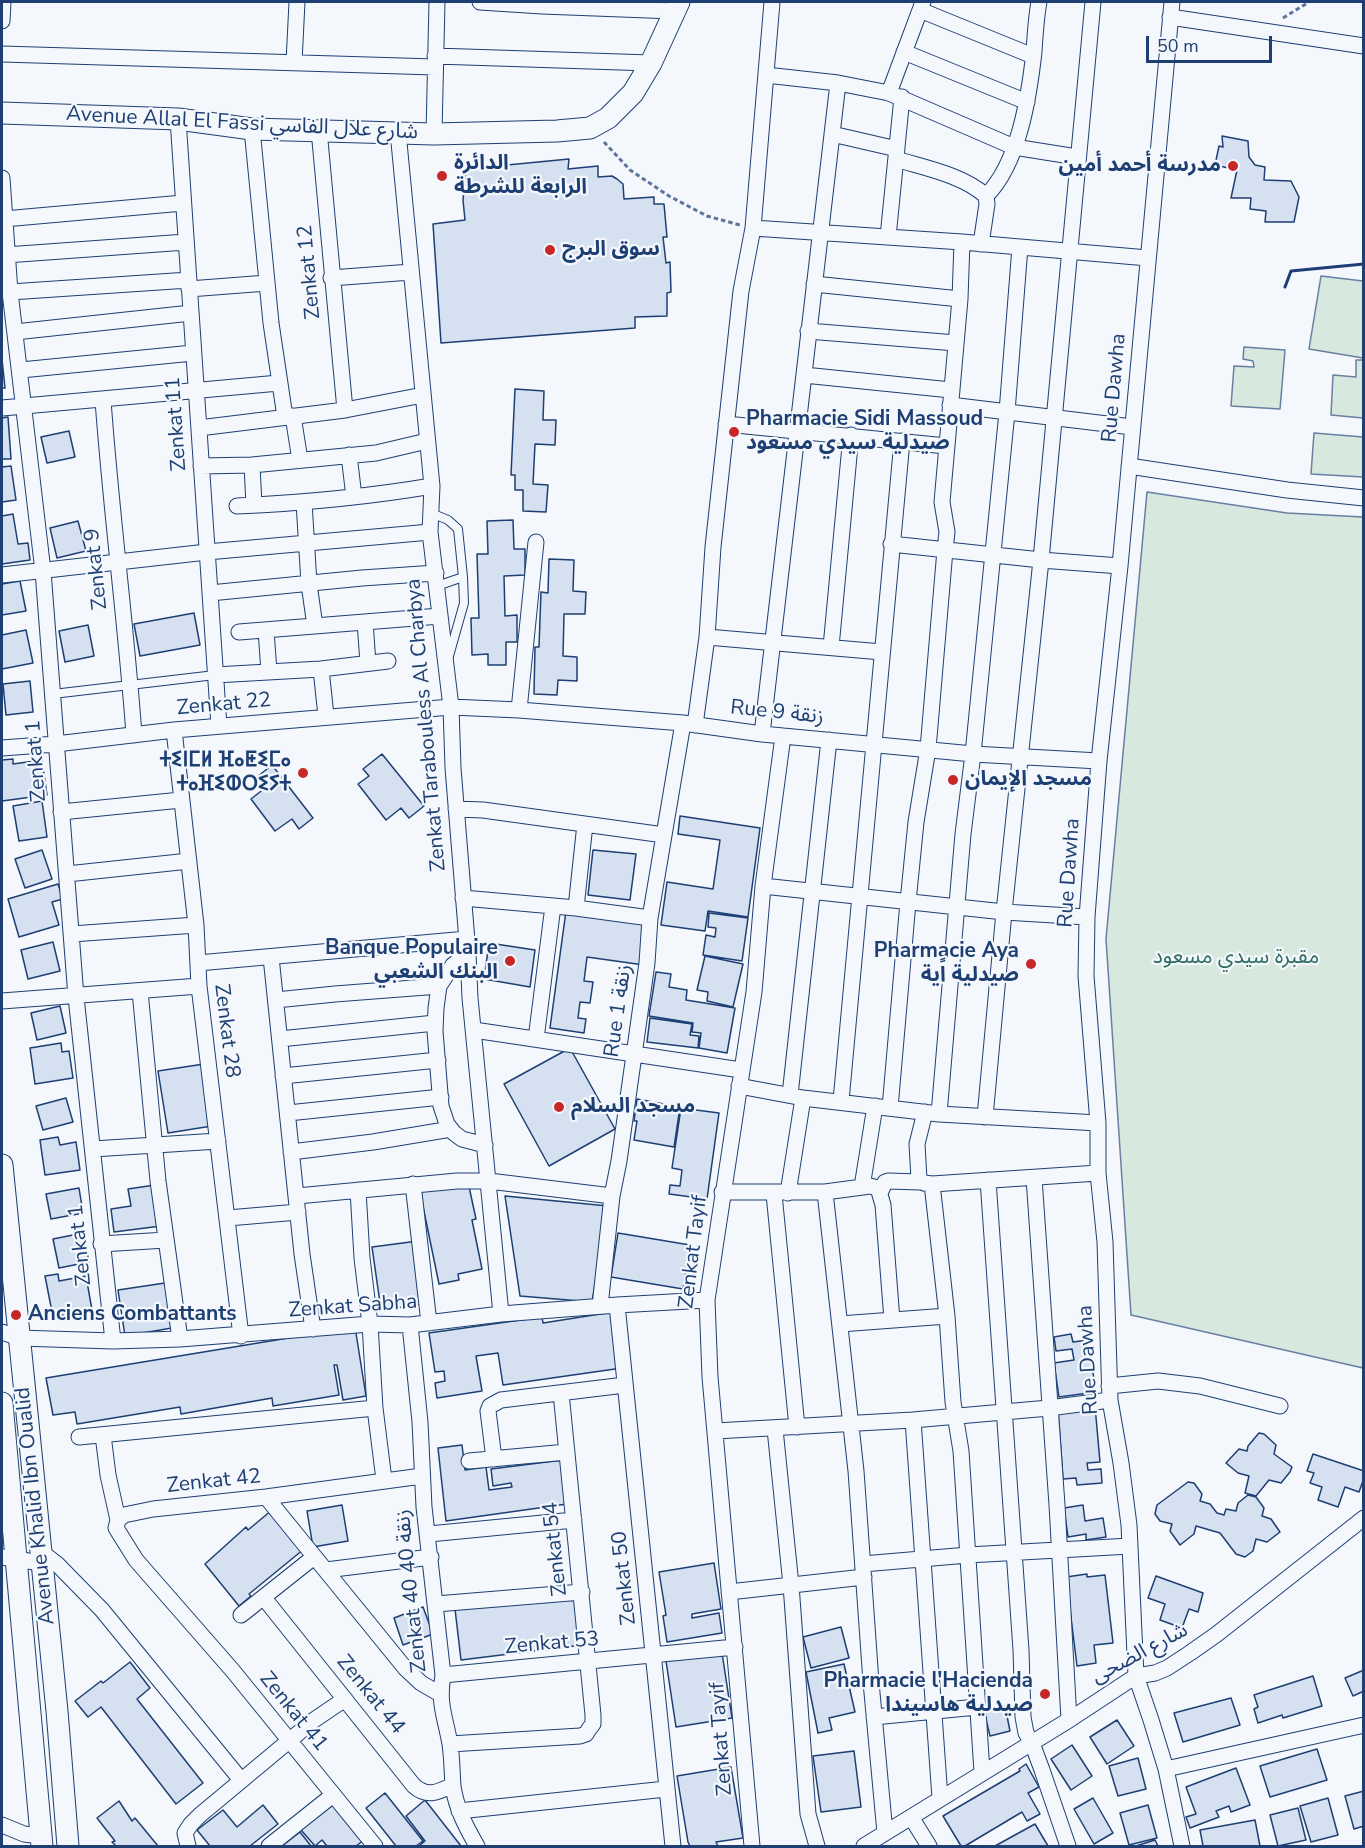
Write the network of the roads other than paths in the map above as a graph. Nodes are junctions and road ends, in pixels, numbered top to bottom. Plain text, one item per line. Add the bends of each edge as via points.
1 (3, 2) edge
2 (297, 2) edge
3 (437, 2) edge
4 (480, 2) edge
5 (772, 2) edge
6 (1093, 2) edge
7 (1034, 3) edge
8 (677, 6) edge
9 (922, 6) edge
10 (1171, 9) edge
11 (2, 21) edge
12 (1364, 46) edge
13 (904, 52) junction
14 (2, 54) edge
15 (1033, 56) junction
16 (435, 61) junction
17 (294, 62) junction
18 (651, 63) junction
19 (766, 75) junction
20 (838, 83) junction
21 (896, 95) junction
22 (1027, 102) junction
23 (2, 113) edge
24 (177, 119) junction
25 (252, 129) junction
26 (319, 130) junction
27 (398, 132) junction
28 (434, 134) junction
29 (832, 134) junction
30 (1014, 147) junction
31 (896, 154) junction
32 (1077, 158) junction
33 (2, 178) edge
34 (986, 196) junction
35 (183, 203) junction
36 (4, 219) junction
37 (753, 228) junction
38 (820, 233) junction
39 (888, 237) junction
40 (186, 242) junction
41 (962, 242) junction
42 (981, 244) junction
43 (1020, 247) junction
44 (1070, 252) junction
45 (6, 255) junction
46 (1148, 258) junction
47 (411, 272) junction
48 (331, 278) junction
49 (267, 283) junction
50 (814, 284) junction
51 (189, 285) junction
52 (10, 292) junction
53 (960, 299) junction
54 (191, 313) junction
55 (808, 331) junction
56 (15, 332) junction
57 (956, 343) junction
58 (194, 353) junction
59 (21, 370) junction
60 (804, 375) junction
61 (279, 383) junction
62 (196, 392) junction
63 (423, 395) junction
64 (951, 398) junction
65 (103, 400) junction
66 (23, 406) junction
67 (2, 408) edge
68 (345, 410) junction
69 (1007, 412) junction
70 (289, 416) junction
71 (1053, 417) junction
72 (726, 424) junction
73 (1132, 427) junction
74 (199, 428) junction
75 (798, 430) junction
76 (851, 435) junction
77 (427, 441) junction
78 (902, 441) junction
79 (946, 446) junction
80 (349, 455) junction
81 (300, 460) junction
82 (252, 465) junction
83 (201, 466) junction
84 (1129, 466) junction
85 (432, 486) junction
86 (354, 497) junction
87 (1364, 498) edge
88 (304, 502) junction
89 (237, 506) dead end
90 (254, 506) junction
91 (431, 513) junction
92 (430, 532) junction
93 (536, 542) dead end
94 (306, 544) junction
95 (891, 544) junction
96 (945, 550) junction
97 (207, 552) junction
98 (993, 555) junction
99 (1041, 560) junction
100 (118, 562) junction
101 (1120, 566) junction
102 (44, 571) junction
103 (2, 575) edge
104 (463, 577) junction
105 (436, 580) junction
106 (309, 584) junction
107 (210, 593) junction
108 (440, 616) junction
109 (365, 622) junction
110 (315, 626) junction
111 (266, 630) junction
112 (239, 632) dead end
113 (707, 637) junction
114 (771, 643) junction
115 (831, 646) junction
116 (882, 652) junction
117 (388, 661) dead end
118 (368, 663) junction
119 (321, 669) junction
120 (446, 669) junction
121 (269, 672) junction
122 (215, 675) junction
123 (130, 685) junction
124 (53, 693) junction
125 (451, 707) junction
126 (519, 710) junction
127 (326, 716) junction
128 (689, 724) junction
129 (219, 726) junction
130 (174, 730) junction
131 (762, 734) junction
132 (134, 735) junction
133 (783, 736) junction
134 (829, 740) junction
135 (56, 744) junction
136 (874, 744) junction
137 (2, 748) edge
138 (928, 748) junction
139 (973, 754) junction
140 (1020, 757) junction
141 (1099, 761) junction
142 (181, 800) junction
143 (456, 809) junction
144 (62, 812) junction
145 (585, 824) junction
146 (664, 835) junction
147 (189, 861) junction
148 (67, 874) junction
149 (763, 886) junction
150 (813, 893) junction
151 (859, 897) junction
152 (463, 898) junction
153 (908, 902) junction
154 (553, 906) junction
155 (957, 906) junction
156 (576, 908) junction
157 (1004, 912) junction
158 (1087, 917) junction
159 (650, 918) junction
160 (196, 925) junction
161 (72, 934) junction
162 (467, 946) junction
163 (271, 957) junction
164 (198, 963) junction
165 (199, 986) junction
166 (439, 986) junction
167 (140, 991) junction
168 (76, 997) junction
169 (276, 1000) junction
170 (2, 1001) edge
171 (435, 1023) junction
172 (474, 1030) junction
173 (280, 1039) junction
174 (536, 1039) junction
175 (633, 1054) junction
176 (438, 1060) junction
177 (741, 1070) junction
178 (283, 1076) junction
179 (739, 1086) junction
180 (441, 1097) junction
181 (797, 1097) junction
182 (841, 1101) junction
183 (882, 1107) junction
184 (288, 1113) junction
185 (932, 1113) junction
186 (985, 1117) junction
187 (1098, 1123) junction
188 (451, 1129) junction
189 (218, 1141) junction
190 (155, 1145) junction
191 (485, 1145) junction
192 (93, 1149) junction
193 (291, 1152) junction
194 (2, 1165) edge
195 (1098, 1173) junction
196 (1034, 1178) junction
197 (988, 1180) junction
198 (489, 1181) junction
199 (926, 1183) junction
200 (413, 1184) junction
201 (862, 1186) junction
202 (358, 1190) junction
203 (880, 1191) junction
204 (722, 1192) junction
205 (825, 1192) junction
206 (781, 1193) junction
207 (297, 1196) junction
208 (612, 1196) junction
209 (298, 1212) junction
210 (228, 1218) junction
211 (166, 1240) junction
212 (101, 1244) junction
213 (707, 1300) junction
214 (617, 1305) junction
215 (600, 1306) junction
216 (501, 1314) junction
217 (946, 1316) junction
218 (892, 1320) junction
219 (429, 1323) junction
220 (370, 1324) junction
221 (840, 1324) junction
222 (410, 1325) junction
223 (313, 1329) junction
224 (10, 1335) edge
225 (241, 1336) junction
226 (180, 1339) junction
227 (113, 1341) junction
228 (625, 1385) junction
229 (561, 1393) junction
230 (1109, 1393) junction
231 (2, 1403) edge
232 (1280, 1406) dead end
233 (375, 1408) junction
234 (1048, 1408) junction
235 (1003, 1413) junction
236 (956, 1416) junction
237 (913, 1420) junction
238 (850, 1423) junction
239 (797, 1427) junction
240 (775, 1429) junction
241 (715, 1431) junction
242 (103, 1435) junction
243 (79, 1437) dead end
244 (567, 1452) junction
245 (494, 1459) junction
246 (469, 1461) dead end
247 (422, 1476) junction
248 (384, 1480) junction
249 (266, 1497) junction
250 (1364, 1518) edge
251 (118, 1520) junction
252 (574, 1520) junction
253 (429, 1534) junction
254 (1130, 1546) junction
255 (1059, 1549) junction
256 (1013, 1552) junction
257 (968, 1555) junction
258 (40, 1557) junction
259 (314, 1557) junction
260 (431, 1557) junction
261 (9, 1559) edge
262 (923, 1559) junction
263 (326, 1570) junction
264 (863, 1571) junction
265 (791, 1585) junction
266 (582, 1592) junction
267 (729, 1592) junction
268 (264, 1598) junction
269 (436, 1604) junction
270 (241, 1615) dead end
271 (735, 1647) junction
272 (654, 1656) junction
273 (588, 1662) junction
274 (443, 1675) junction
275 (1136, 1676) junction
276 (441, 1694) junction
277 (345, 1699) junction
278 (977, 1707) junction
279 (934, 1712) junction
280 (874, 1717) junction
281 (1069, 1720) junction
282 (1364, 1725) edge
283 (289, 1741) junction
284 (1032, 1743) junction
285 (450, 1744) junction
286 (1166, 1770) junction
287 (982, 1772) junction
288 (241, 1780) junction
289 (453, 1785) junction
290 (666, 1789) junction
291 (333, 1795) junction
292 (940, 1797) junction
293 (459, 1811) junction
294 (911, 1817) junction
295 (2, 1825) edge
296 (885, 1833) junction
297 (42, 1841) edge
298 (68, 1846) edge
299 (188, 1846) edge
300 (268, 1846) edge
301 (373, 1846) edge
302 (477, 1846) edge
303 (673, 1846) edge
304 (752, 1846) edge
305 (817, 1846) edge
306 (864, 1846) edge
307 (928, 1846) edge
308 (1068, 1846) edge
309 (1182, 1846) edge

1 - 11 street
2 - 17 street
3 - 16 street
4 - 8 street
5 - 19 street, Rue 1 زنقة
6 - 32 street
7 - 15 street
8 - 18 main road
9 - 13 street
9 - 15 street
10 - 12 street via 1265,31
10 - 46 street, Rue Dawha
13 - 21 street
13 - 22 street
14 - 17 street
15 - 22 street
16 - 17 street
16 - 18 street
16 - 28 street
18 - 28 main road, Avenue Allal El Fassi شارع علال الفاسي via 633,93 608,118 590,128
19 - 20 street
19 - 37 street, Rue 1 زنقة
20 - 21 street
20 - 29 street
21 - 30 street
21 - 31 street
22 - 30 street
23 - 24 main road, Avenue Allal El Fassi شارع علال الفاسي
24 - 25 main road, Avenue Allal El Fassi شارع علال الفاسي
24 - 35 street, Zenkat 11
25 - 26 main road, Avenue Allal El Fassi شارع علال الفاسي
25 - 49 street
26 - 27 main road, Avenue Allal El Fassi شارع علال الفاسي
26 - 48 street, Zenkat 12
27 - 28 main road, Avenue Allal El Fassi شارع علال الفاسي
27 - 47 street, Zenkat Tarabouless Al Charbya
29 - 31 street
29 - 38 street
30 - 32 street
30 - 34 street via 996,186
31 - 34 street via 977,188
31 - 39 street
32 - 44 street
33 - 36 street, Zenkat 1
34 - 42 street
35 - 36 street
35 - 40 street, Zenkat 11
36 - 45 street, Zenkat 1
37 - 38 street
37 - 72 street, Rue 1 زنقة via 741,291
38 - 39 street
38 - 50 street
39 - 41 street
40 - 45 street
40 - 51 street, Zenkat 11
41 - 42 street
41 - 53 street
42 - 43 street
43 - 44 street
43 - 69 street
44 - 46 street
44 - 71 street
45 - 52 street, Zenkat 1
46 - 73 street, Rue Dawha
47 - 48 street
47 - 63 street, Zenkat Tarabouless Al Charbya
48 - 68 street, Zenkat 12
49 - 51 street
49 - 61 street
50 - 53 street
50 - 55 street
51 - 52 street
51 - 54 street, Zenkat 11
52 - 56 street, Zenkat 1
53 - 57 street
54 - 56 street
54 - 58 street, Zenkat 11
55 - 57 street
55 - 60 street
56 - 59 street, Zenkat 1
57 - 64 street
58 - 59 street
58 - 62 street, Zenkat 11
59 - 66 street, Zenkat 1
60 - 64 street
60 - 75 street
61 - 62 street
61 - 70 street
62 - 65 street
62 - 74 street, Zenkat 11
63 - 68 street
63 - 77 street, Zenkat Tarabouless Al Charbya
64 - 69 street
64 - 79 street
65 - 66 street
65 - 100 street, Zenkat 9
66 - 67 street
66 - 102 street, Zenkat 1
68 - 70 street
69 - 71 street
69 - 98 street
70 - 74 street
70 - 81 street
71 - 73 street
71 - 99 street
72 - 75 street
72 - 113 street, Rue 1 زنقة
73 - 84 street, Rue Dawha
74 - 83 street, Zenkat 11
75 - 76 street
75 - 114 street
76 - 78 street
76 - 115 street
77 - 80 street
77 - 85 street, Zenkat Tarabouless Al Charbya
78 - 79 street
78 - 95 street
79 - 96 street via 942,510 947,532
80 - 81 street
80 - 86 street
81 - 82 street
82 - 83 street
82 - 90 street
83 - 97 street, Zenkat 11
84 - 87 street
84 - 101 street, Rue Dawha
85 - 86 street
85 - 91 street, Zenkat Tarabouless Al Charbya
86 - 88 street
88 - 90 street
88 - 94 street
89 - 90 street
91 - 92 street, Zenkat Tarabouless Al Charbya
91 - 104 lane via 458,529
92 - 94 street
92 - 105 street, Zenkat Tarabouless Al Charbya
93 - 126 street
94 - 97 street
94 - 106 street
95 - 96 street
95 - 116 street
96 - 98 street
96 - 138 street
97 - 100 street
97 - 107 street, Zenkat 11
98 - 99 street
98 - 139 street
99 - 101 street
99 - 140 street
100 - 102 street
100 - 123 street, Zenkat 9
101 - 141 street, Rue Dawha
102 - 103 street
102 - 124 street, Zenkat 1
104 - 105 lane
104 - 120 lane via 464,603
105 - 106 street
105 - 108 street, Zenkat Tarabouless Al Charbya
106 - 107 street
106 - 110 street
107 - 122 street, Zenkat 11
108 - 109 street
108 - 120 street, Zenkat Tarabouless Al Charbya
109 - 110 street
109 - 118 street
110 - 111 street
111 - 112 street
111 - 121 street
113 - 114 street
113 - 128 street, Rue 1 زنقة
114 - 115 street
114 - 131 street
115 - 116 street
116 - 136 street
117 - 118 street
118 - 119 street
119 - 121 street
119 - 127 street
120 - 125 street, Zenkat Tarabouless Al Charbya
121 - 122 street
122 - 123 lane
122 - 129 street, Zenkat 11
123 - 124 lane
123 - 132 street, Zenkat 9
124 - 135 street, Zenkat 1
125 - 126 street, Rue 9 زنقة
125 - 127 street, Zenkat 22
125 - 143 street, Zenkat Tarabouless Al Charbya
126 - 128 street, Rue 9 زنقة
127 - 129 street, Zenkat 22
128 - 131 street, Rue 9 زنقة
128 - 146 street, Rue 1 زنقة
129 - 130 street, Zenkat 22
130 - 132 street, Zenkat 22
130 - 142 street, Zenkat 28
131 - 133 street, Rue 9 زنقة
132 - 135 street, Zenkat 22
133 - 134 street, Rue 9 زنقة
133 - 149 street, Zenkat Tayif
134 - 136 street, Rue 9 زنقة
134 - 150 street
135 - 137 street, Zenkat 22
135 - 144 street, Zenkat 1
136 - 138 street, Rue 9 زنقة
136 - 151 street
138 - 139 street, Rue 9 زنقة
138 - 153 street
139 - 140 street, Rue 9 زنقة
139 - 155 street
140 - 141 street, Rue 9 زنقة
140 - 157 street
141 - 158 street, Rue Dawha
142 - 144 street
142 - 147 street, Zenkat 28
143 - 145 street
143 - 152 street, Zenkat Tarabouless Al Charbya
144 - 148 street, Zenkat 1
145 - 146 street
145 - 156 street
146 - 159 street, Rue 1 زنقة
147 - 148 street
147 - 160 street, Zenkat 28
148 - 161 street, Zenkat 1
149 - 150 street
149 - 177 street, Zenkat Tayif via 754,992
150 - 151 street
150 - 181 street via 806,939
151 - 153 street
151 - 182 street
152 - 154 street
152 - 162 street, Zenkat Tarabouless Al Charbya
153 - 155 street
153 - 183 street
154 - 156 street
154 - 174 street
155 - 157 street
155 - 185 street
156 - 159 street
157 - 158 street
157 - 186 street
158 - 187 street, Rue Dawha via 1086,976
159 - 175 street, Rue 1 زنقة
160 - 161 street
160 - 164 street, Zenkat 28
161 - 168 street, Zenkat 1
162 - 163 street
162 - 166 street
162 - 172 street, Zenkat Tarabouless Al Charbya
163 - 164 street
163 - 169 street
164 - 165 street, Zenkat 28
165 - 167 street
165 - 189 street, Zenkat 28
166 - 169 street
166 - 171 street
167 - 168 street
167 - 190 street
168 - 170 street
168 - 192 street, Zenkat 1
169 - 173 street
171 - 173 street
171 - 176 street
172 - 174 street
172 - 191 street, Zenkat Tarabouless Al Charbya
173 - 178 street
174 - 175 street
175 - 177 street
175 - 208 street, Rue 1 زنقة
176 - 178 street
176 - 180 street
177 - 179 street, Zenkat Tayif
178 - 184 street
179 - 181 street
179 - 204 street, Zenkat Tayif
180 - 184 street
180 - 188 street
181 - 182 street
181 - 206 street
182 - 183 street
183 - 185 street
183 - 201 street
184 - 193 street
185 - 186 street
185 - 199 street via 917,1144
186 - 187 street
187 - 195 street, Rue Dawha
188 - 191 street via 462,1139
188 - 193 street
189 - 190 street
189 - 210 street, Zenkat 28
190 - 192 street
190 - 211 street
191 - 198 street, Zenkat Tarabouless Al Charbya
192 - 212 street, Zenkat 1
193 - 207 street
194 - 224 main road, Avenue Khalid Ibn Oualid
195 - 196 street
195 - 230 street, Rue Dawha via 1105,1242
196 - 197 street
196 - 234 street
197 - 199 street
197 - 235 street
198 - 200 street
198 - 208 street
198 - 216 street, Zenkat Tarabouless Al Charbya
199 - 203 street via 888,1181
199 - 217 street
200 - 202 street
200 - 219 street
201 - 203 street
201 - 205 street
202 - 207 street
202 - 220 street
203 - 218 street
204 - 206 street
204 - 213 street, Zenkat Tayif
205 - 206 street
205 - 221 street
206 - 239 street
207 - 209 street
208 - 215 street, Rue 1 زنقة
209 - 210 street
209 - 223 street
210 - 225 street, Zenkat 28
211 - 212 street
211 - 226 street
212 - 227 street, Zenkat 1
213 - 214 street, Zenkat Sabha
213 - 241 street, Zenkat Tayif
214 - 215 street, Zenkat Sabha
214 - 228 street, Zenkat 50
215 - 216 street, Zenkat Sabha
216 - 219 street, Zenkat Sabha
217 - 218 street
217 - 236 street
218 - 221 street
219 - 222 street, Zenkat Sabha
220 - 222 street, Zenkat Sabha
220 - 223 street, Zenkat Sabha
220 - 233 street
221 - 238 street
222 - 247 street, Zenkat 40 زنقة 40
223 - 225 street, Zenkat Sabha
224 - 227 street, Zenkat Sabha
224 - 258 main road, Avenue Khalid Ibn Oualid
225 - 226 street, Zenkat Sabha
226 - 227 street, Zenkat Sabha
228 - 229 street
228 - 272 street, Zenkat 50
229 - 244 street, Zenkat 54
229 - 245 street via 501,1400 490,1406
230 - 232 street via 1158,1381 1200,1386
230 - 234 street
230 - 254 street, Rue Dawha
231 - 261 main road, Avenue Khalid Ibn Oualid
233 - 242 street
233 - 248 street
234 - 235 street
234 - 255 street
235 - 236 street
235 - 256 street
236 - 237 street
236 - 257 street
237 - 238 street
237 - 262 street
238 - 239 street
238 - 264 street
239 - 240 street
240 - 241 street
240 - 265 street
241 - 267 street, Zenkat Tayif
242 - 243 street
242 - 251 street
244 - 245 street
244 - 252 street, Zenkat 54
245 - 246 street
247 - 248 street, Zenkat 42
247 - 253 street, Zenkat 40 زنقة 40
248 - 249 street, Zenkat 42
249 - 251 street, Zenkat 42 via 153,1509
249 - 259 street
250 - 275 street, شارع الضحى via 1190,1653 1167,1668
251 - 283 street, Zenkat 41 via 116,1528 136,1560
252 - 253 street
252 - 266 street, Zenkat 54
253 - 260 street, Zenkat 40 زنقة 40
254 - 255 street
254 - 275 street, Rue Dawha
255 - 256 street
255 - 281 street
256 - 257 street
256 - 284 street via 1023,1717
257 - 262 street
257 - 278 street
258 - 261 street
258 - 288 street via 57,1564 102,1610
258 - 298 main road, Avenue Khalid Ibn Oualid
259 - 263 street
259 - 268 street
260 - 263 street
260 - 269 street, Zenkat 40 زنقة 40
261 - 297 main road, Avenue Khalid Ibn Oualid
262 - 264 street
262 - 279 street
263 - 276 street via 405,1668
264 - 265 street
264 - 280 street
265 - 267 street
265 - 305 street via 808,1814
266 - 269 street
266 - 273 street, Zenkat 54
267 - 271 street, Zenkat Tayif
268 - 270 street
268 - 277 street, Zenkat 44
269 - 274 street, Zenkat 40 زنقة 40
271 - 272 street, Zenkat 53
271 - 304 street, Zenkat Tayif
272 - 273 street, Zenkat 53
272 - 290 street, Zenkat 50
273 - 274 street, Zenkat 53
273 - 285 street, Zenkat 54 via 593,1724 586,1734
274 - 276 street, Zenkat 40 زنقة 40
275 - 281 street, شارع الضحى
275 - 286 street, Rue Dawha
276 - 285 street, Zenkat 40 زنقة 40
277 - 283 street
277 - 289 street, Zenkat 44 via 421,1791 434,1793
278 - 279 street
278 - 287 street
279 - 280 street
279 - 292 street
280 - 296 street
281 - 284 street, شارع الضحى
282 - 286 street
283 - 288 street
283 - 291 street, Zenkat 41
284 - 287 street, شارع الضحى
284 - 308 street
285 - 289 street, Zenkat 40 زنقة 40
286 - 309 street, Rue Dawha
287 - 292 street, شارع الضحى
288 - 299 street via 191,1824 185,1833
289 - 293 street, Zenkat 40 زنقة 40
290 - 293 street
290 - 303 street, Zenkat 50
291 - 300 street
291 - 301 street, Zenkat 41
292 - 294 street, شارع الضحى
293 - 302 street, Zenkat 40 زنقة 40
294 - 296 street, شارع الضحى
294 - 307 street
295 - 297 street
296 - 306 street, شارع الضحى

